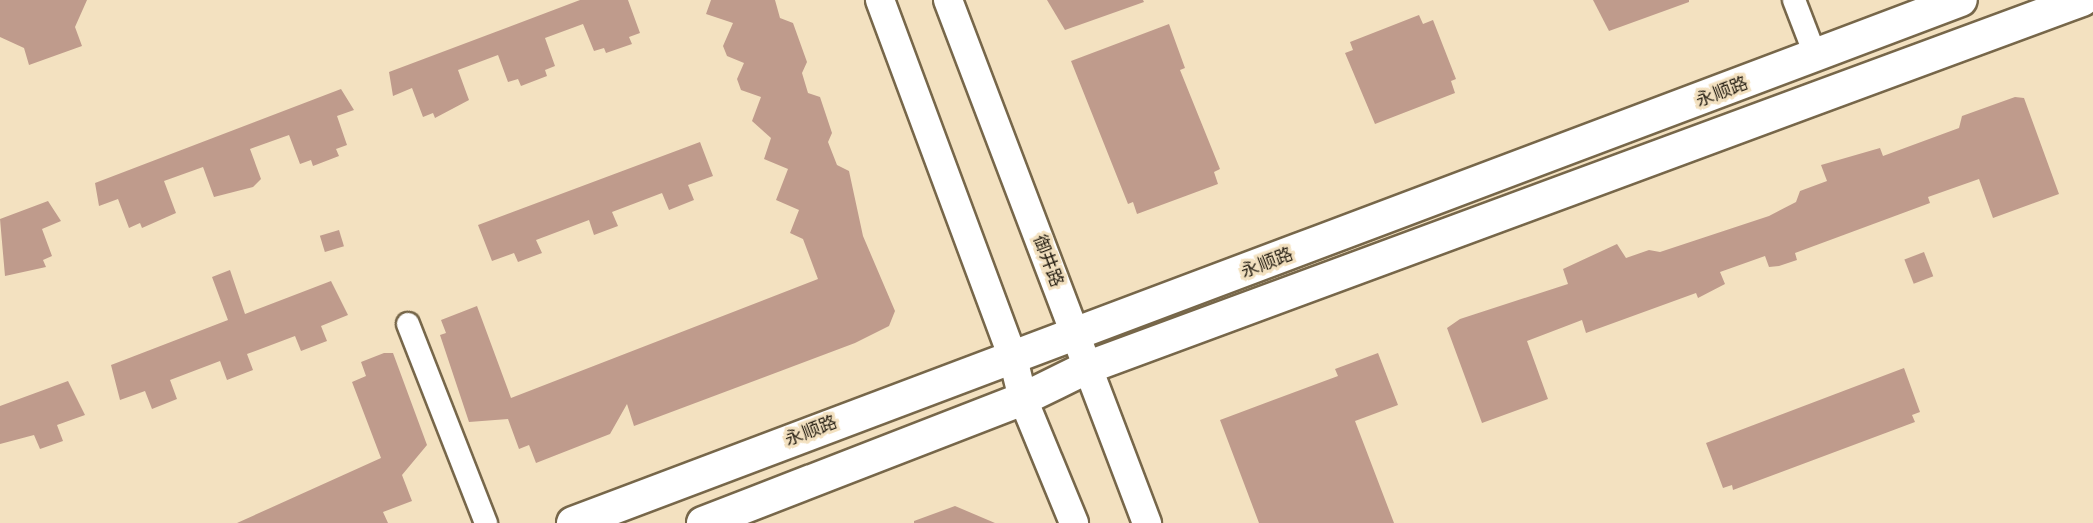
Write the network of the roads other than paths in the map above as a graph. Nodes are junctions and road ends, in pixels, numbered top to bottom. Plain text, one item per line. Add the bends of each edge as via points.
1 (880, 0) edge
2 (948, 0) edge
3 (1794, 0) edge
4 (1960, 0) edge
5 (2082, 0) edge
6 (1816, 57) junction
7 (408, 324) dead end
8 (1077, 334) junction
9 (1012, 354) junction
10 (1086, 368) junction
11 (1023, 399) junction
12 (486, 523) edge
13 (573, 523) edge
14 (703, 523) edge
15 (1074, 523) edge
16 (1147, 523) edge

1 - 9 street
2 - 8 street, 御井路
3 - 6 street
4 - 6 main road, 永顺路
5 - 10 main road, 永顺路
6 - 8 main road, 永顺路
7 - 12 street
8 - 9 main road, 永顺路
8 - 10 street, 御井路
9 - 11 street
9 - 13 main road, 永顺路
10 - 11 main road, 永顺路
10 - 16 street, 御井路
11 - 14 main road, 永顺路
11 - 15 street

